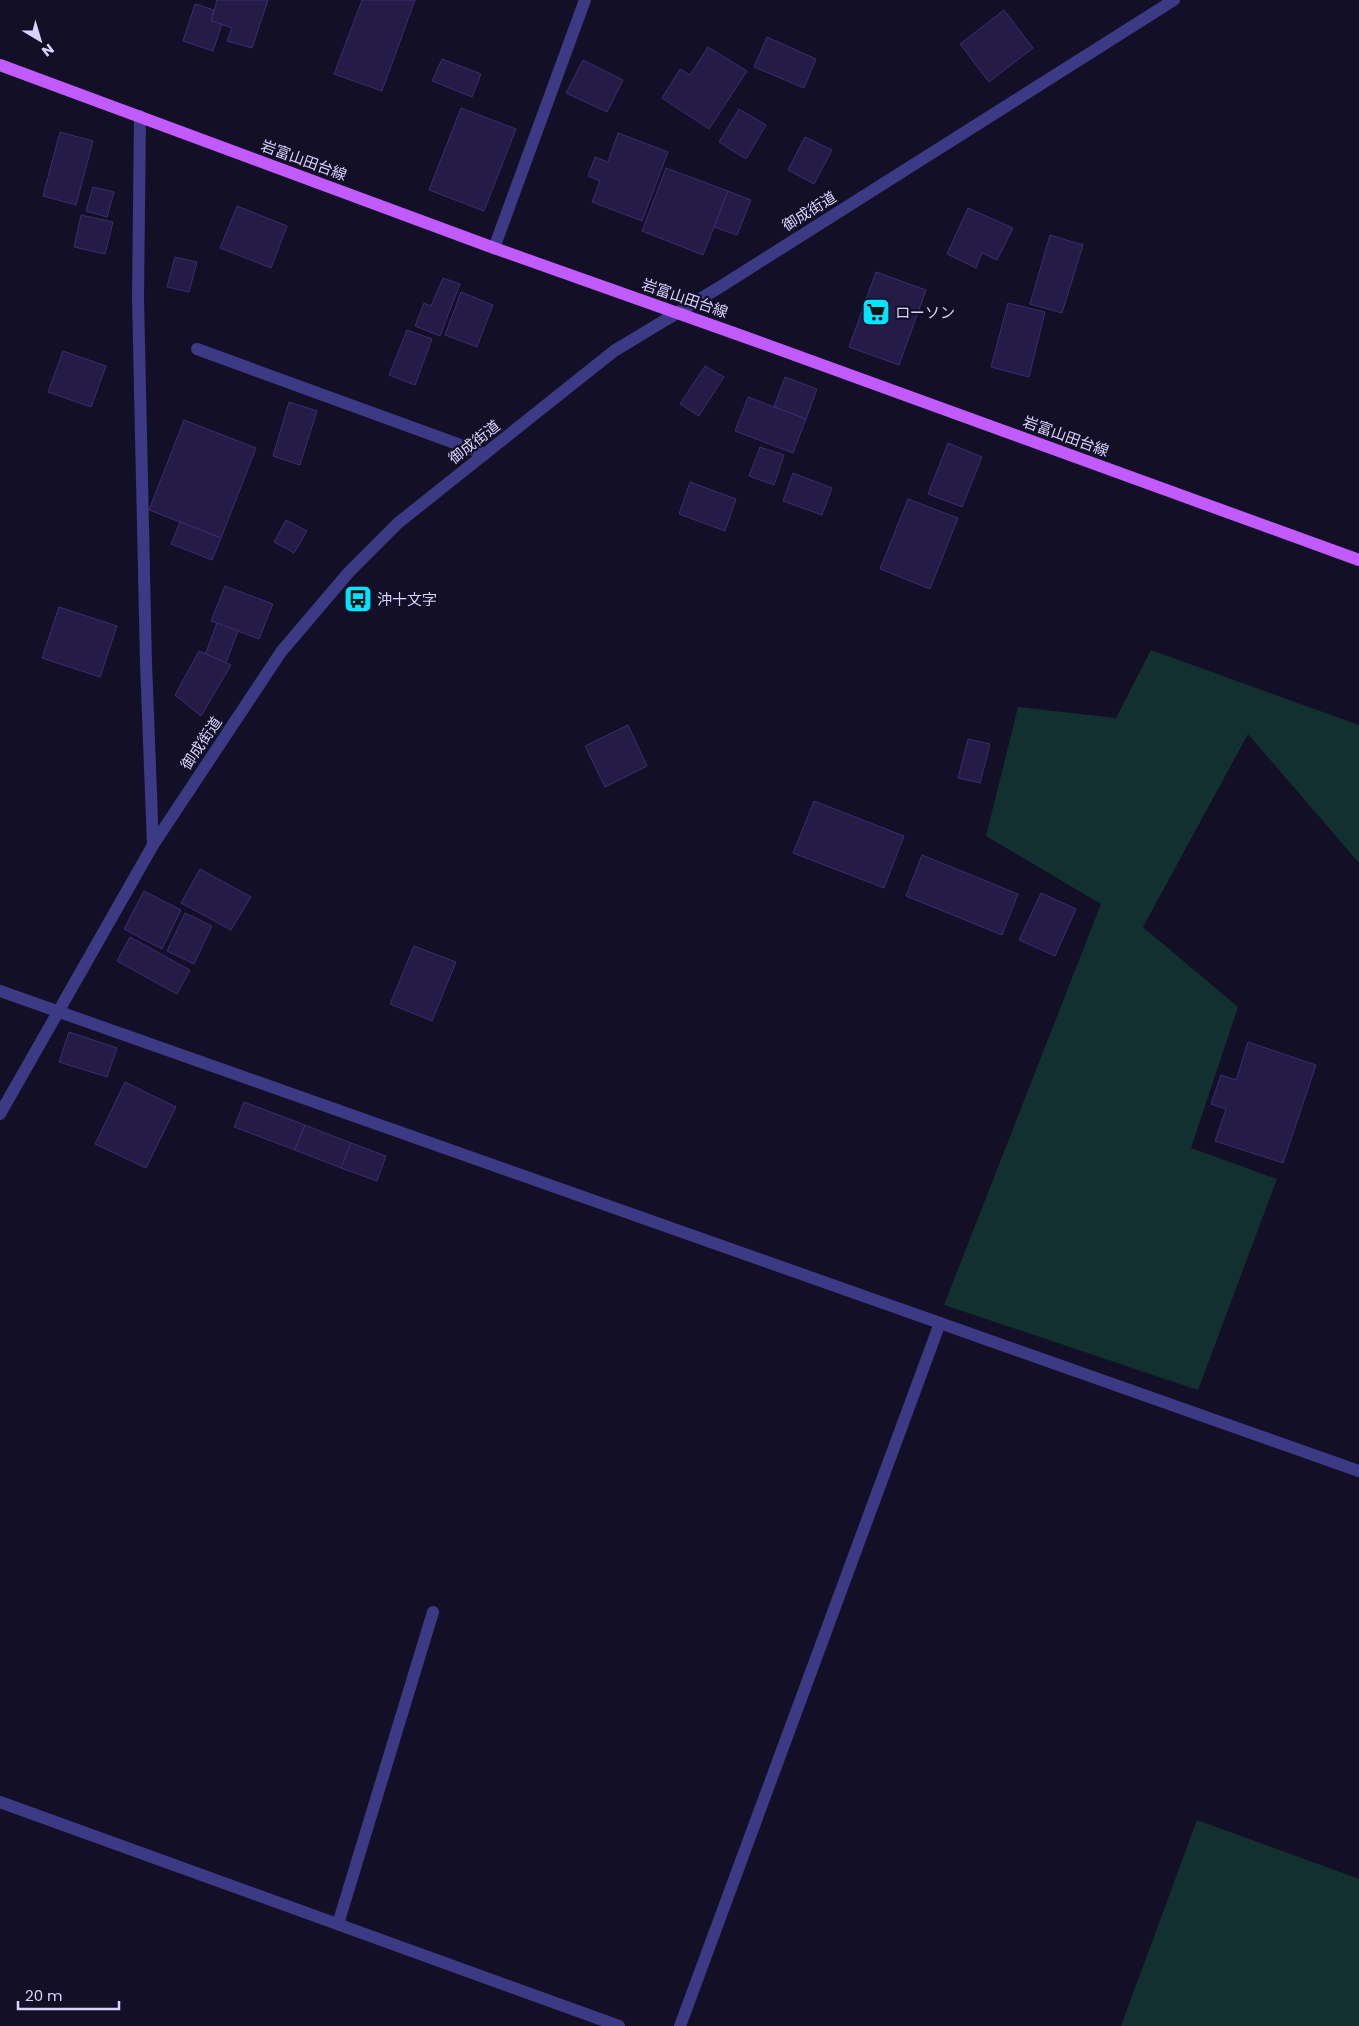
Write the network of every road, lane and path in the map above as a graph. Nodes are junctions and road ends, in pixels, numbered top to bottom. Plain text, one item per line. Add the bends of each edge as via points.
1 (585, 0) edge
2 (1174, 0) edge
3 (0, 65) edge
4 (140, 116) junction
5 (494, 248) junction
6 (676, 313) junction
7 (197, 349) dead end
8 (485, 454) junction
9 (1359, 560) edge
10 (152, 845) junction
11 (0, 991) edge
12 (58, 1012) junction
13 (0, 1114) edge
14 (940, 1323) junction
15 (1359, 1471) edge
16 (433, 1612) dead end
17 (0, 1802) edge
18 (338, 1924) junction
19 (619, 2026) edge
20 (680, 2026) edge

1 - 5 street
2 - 6 street, 御成街道
3 - 4 main road, 岩富山田台線
4 - 5 main road, 岩富山田台線
4 - 10 street via 138,308
5 - 6 main road, 岩富山田台線
6 - 8 street, 御成街道 via 614,351
6 - 9 main road, 岩富山田台線
7 - 8 street
8 - 10 street, 御成街道 via 398,523 343,579 281,652
10 - 12 street, 御成街道
11 - 12 street
12 - 13 street, 御成街道
12 - 14 street
14 - 15 street
14 - 20 street
16 - 18 street
17 - 18 street
18 - 19 street

